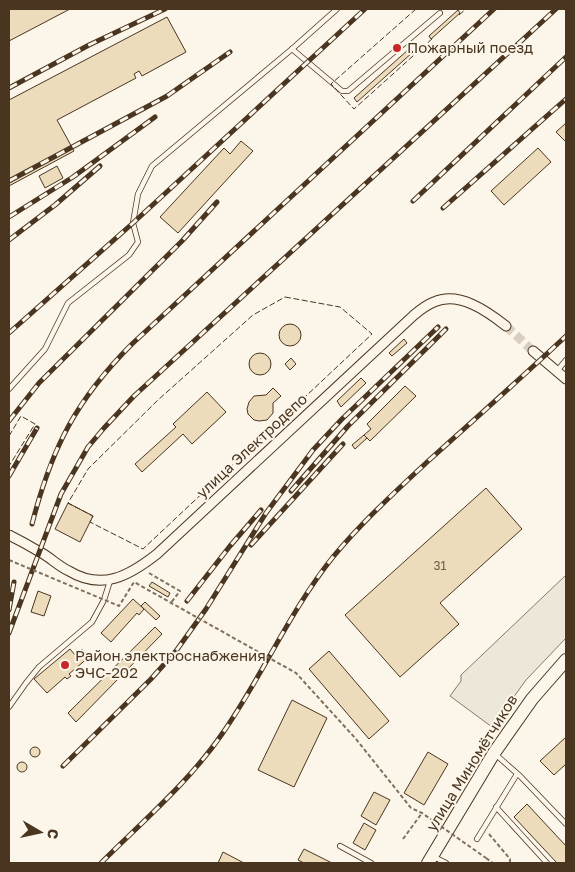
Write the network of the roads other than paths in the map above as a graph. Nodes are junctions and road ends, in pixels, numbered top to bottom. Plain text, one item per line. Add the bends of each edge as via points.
1 (336, 9) edge
2 (440, 13) dead end
3 (292, 49) junction
4 (506, 326) tunnel mouth
5 (533, 351) tunnel mouth
6 (566, 360) edge
7 (557, 371) junction
8 (566, 379) edge
9 (9, 389) edge
10 (9, 535) edge
11 (110, 581) junction
12 (566, 660) edge
13 (9, 707) edge
14 (494, 753) junction
15 (517, 774) junction
16 (496, 807) junction
17 (566, 824) edge
18 (477, 839) dead end
19 (340, 846) dead end
20 (430, 859) edge
21 (371, 863) edge
22 (446, 863) edge
23 (547, 863) edge

1 - 3 lane
2 - 3 lane via 348,91 342,91
3 - 9 lane via 152,166 138,194 133,222 138,242 129,255 68,303 45,349
4 - 11 street, улица Электродепо via 480,309 457,300 445,299 426,306 156,554 134,570
5 - 7 street
6 - 7 lane
7 - 8 street
10 - 11 street, улица Электродепо via 80,577 96,582
11 - 13 lane via 92,622 39,668
12 - 14 street, улица Миномётчиков via 532,699
14 - 15 lane
14 - 20 street, улица Миномётчиков
15 - 16 lane
15 - 17 lane
16 - 18 lane
16 - 23 lane
19 - 21 lane
20 - 22 lane

